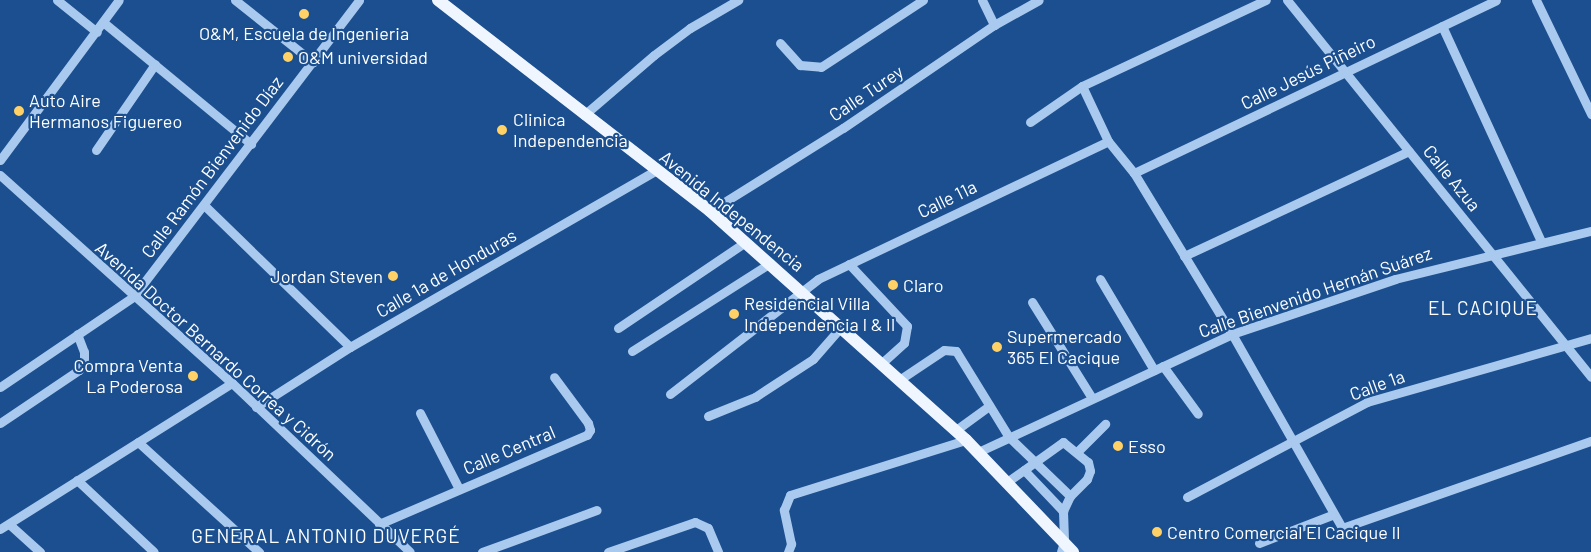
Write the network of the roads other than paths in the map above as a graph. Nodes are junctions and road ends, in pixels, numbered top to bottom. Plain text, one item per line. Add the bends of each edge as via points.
1 (57, 0) edge
2 (118, 0) edge
3 (235, 0) edge
4 (359, 0) edge
5 (438, 0) edge
6 (738, 0) edge
7 (923, 0) edge
8 (982, 0) edge
9 (1039, 0) edge
10 (1266, 0) edge
11 (1287, 0) edge
12 (1496, 0) edge
13 (1536, 0) edge
14 (103, 22) junction
15 (994, 25) junction
16 (1442, 26) junction
17 (96, 32) junction
18 (780, 43) dead end
19 (313, 62) junction
20 (155, 64) junction
21 (1345, 72) junction
22 (1082, 86) junction
23 (1591, 114) edge
24 (584, 115) junction
25 (1030, 122) dead end
26 (1108, 141) junction
27 (251, 144) junction
28 (96, 150) dead end
29 (1409, 151) junction
30 (0, 160) edge
31 (655, 171) junction
32 (1134, 173) junction
33 (0, 174) edge
34 (204, 206) junction
35 (710, 211) junction
36 (1591, 231) edge
37 (1541, 241) junction
38 (744, 243) junction
39 (1492, 252) junction
40 (1184, 256) junction
41 (770, 263) junction
42 (849, 264) junction
43 (1100, 279) dead end
44 (803, 293) junction
45 (134, 297) junction
46 (1032, 302) dead end
47 (841, 327) junction
48 (618, 328) dead end
49 (77, 334) junction
50 (1232, 334) junction
51 (1591, 338) edge
52 (1566, 346) junction
53 (350, 348) junction
54 (632, 351) dead end
55 (882, 363) junction
56 (1163, 366) junction
57 (1154, 370) junction
58 (554, 377) dead end
59 (1591, 377) edge
60 (899, 380) junction
61 (232, 382) junction
62 (0, 387) edge
63 (670, 394) dead end
64 (1092, 398) junction
65 (989, 406) junction
66 (256, 407) junction
67 (420, 413) dead end
68 (1198, 414) dead end
69 (708, 416) dead end
70 (0, 423) edge
71 (1105, 424) dead end
72 (956, 430) junction
73 (1009, 436) junction
74 (966, 440) junction
75 (1591, 441) edge
76 (138, 442) junction
77 (1292, 443) junction
78 (978, 452) junction
79 (1077, 452) junction
80 (1035, 462) junction
81 (1024, 470) junction
82 (77, 480) junction
83 (1007, 482) junction
84 (459, 489) junction
85 (1070, 496) junction
86 (1188, 497) dead end
87 (596, 510) dead end
88 (1063, 511) junction
89 (1332, 515) junction
90 (9, 524) junction
91 (379, 524) junction
92 (0, 529) edge
93 (1260, 543) dead end
94 (1062, 547) edge
95 (40, 552) edge
96 (154, 552) edge
97 (259, 552) edge
98 (410, 552) edge
99 (482, 552) edge
100 (608, 552) edge
101 (718, 552) edge
102 (788, 552) edge
103 (1073, 552) edge

1 - 17 street
2 - 14 street
3 - 19 street
4 - 19 street, Calle Ramón Bienvenido Díaz
5 - 24 main road, Avenida Independencia
6 - 24 street via 690,28
7 - 18 street via 821,66 800,65
8 - 15 street
9 - 15 street, Calle Turey
10 - 22 street
11 - 21 street, Calle Azua
12 - 16 street, Calle Jesús Piñeiro
13 - 23 street
14 - 17 street
14 - 20 street
15 - 35 street, Calle Turey via 843,128
16 - 21 street, Calle Jesús Piñeiro
16 - 37 street
17 - 30 street
19 - 27 street, Calle Ramón Bienvenido Díaz
20 - 27 street
20 - 28 street
21 - 29 street, Calle Azua
21 - 32 street, Calle Jesús Piñeiro
22 - 25 street
22 - 26 street
24 - 31 main road, Avenida Independencia
26 - 32 street
26 - 42 street, Calle 11a
27 - 34 street, Calle Ramón Bienvenido Díaz
29 - 39 street, Calle Azua
29 - 40 street
31 - 35 main road, Avenida Independencia
31 - 53 street, Calle 1a de Honduras
32 - 40 street
33 - 45 street, Avenida Doctor Bernardo Correa y Cidrón
34 - 45 street, Calle Ramón Bienvenido Díaz
34 - 53 street
35 - 38 main road, Avenida Independencia
36 - 37 street, Calle Bienvenido Hernán Suárez
37 - 39 street, Calle Bienvenido Hernán Suárez
38 - 41 main road, Avenida Independencia
38 - 48 street
39 - 50 street, Calle Bienvenido Hernán Suárez via 1395,278
39 - 52 street, Calle Azua
40 - 50 street
41 - 44 main road, Avenida Independencia
41 - 54 street
42 - 44 street, Calle 11a via 818,279
42 - 55 street via 907,326 904,343
43 - 57 street
44 - 47 main road, Avenida Independencia
44 - 63 street, Calle 11a
45 - 49 street, Calle Ramón Bienvenido Díaz
45 - 61 street, Avenida Doctor Bernardo Correa y Cidrón
46 - 64 street
47 - 55 main road, Avenida Independencia
47 - 69 street via 813,359 755,397
49 - 62 street, Calle Ramón Bienvenido Díaz
49 - 70 street via 84,352 84,362 79,370
50 - 56 street, Calle Bienvenido Hernán Suárez
50 - 77 street
51 - 52 street, Calle 1a
52 - 59 street, Calle Azua
52 - 77 street, Calle 1a via 1367,402
53 - 66 street, Calle 1a de Honduras
55 - 60 main road, Avenida Independencia
56 - 57 street, Calle Bienvenido Hernán Suárez
56 - 68 street
57 - 64 street, Calle Bienvenido Hernán Suárez
58 - 84 street, Calle Central via 588,423 590,430 587,435
60 - 65 street via 944,350 956,351
60 - 72 main road, Avenida Independencia
61 - 66 street, Avenida Doctor Bernardo Correa y Cidrón
61 - 76 street
64 - 73 street, Calle Bienvenido Hernán Suárez
65 - 72 street
65 - 73 street
66 - 91 street, Avenida Doctor Bernardo Correa y Cidrón
67 - 84 street
71 - 79 street
72 - 74 main road, Avenida Independencia
73 - 78 street, Calle Bienvenido Hernán Suárez
73 - 80 street
74 - 78 main road, Avenida Independencia
74 - 102 street via 790,495 784,510 791,544
75 - 89 street via 1342,528
76 - 82 street
76 - 97 street
77 - 86 street, Calle 1a
77 - 89 street
78 - 83 main road, Avenida Independencia
79 - 80 street via 1063,442
79 - 85 street via 1088,462 1090,471 1087,480
80 - 81 street
80 - 85 street
81 - 83 street
81 - 88 street
82 - 90 street
82 - 96 street
83 - 94 main road, Avenida Independencia
84 - 91 street, Calle Central
85 - 88 street
87 - 99 street
88 - 94 street
89 - 93 street
90 - 92 street
90 - 95 street
91 - 98 street, Avenida Doctor Bernardo Correa y Cidrón
94 - 103 main road, Avenida Independencia
100 - 101 street via 696,522 708,528

